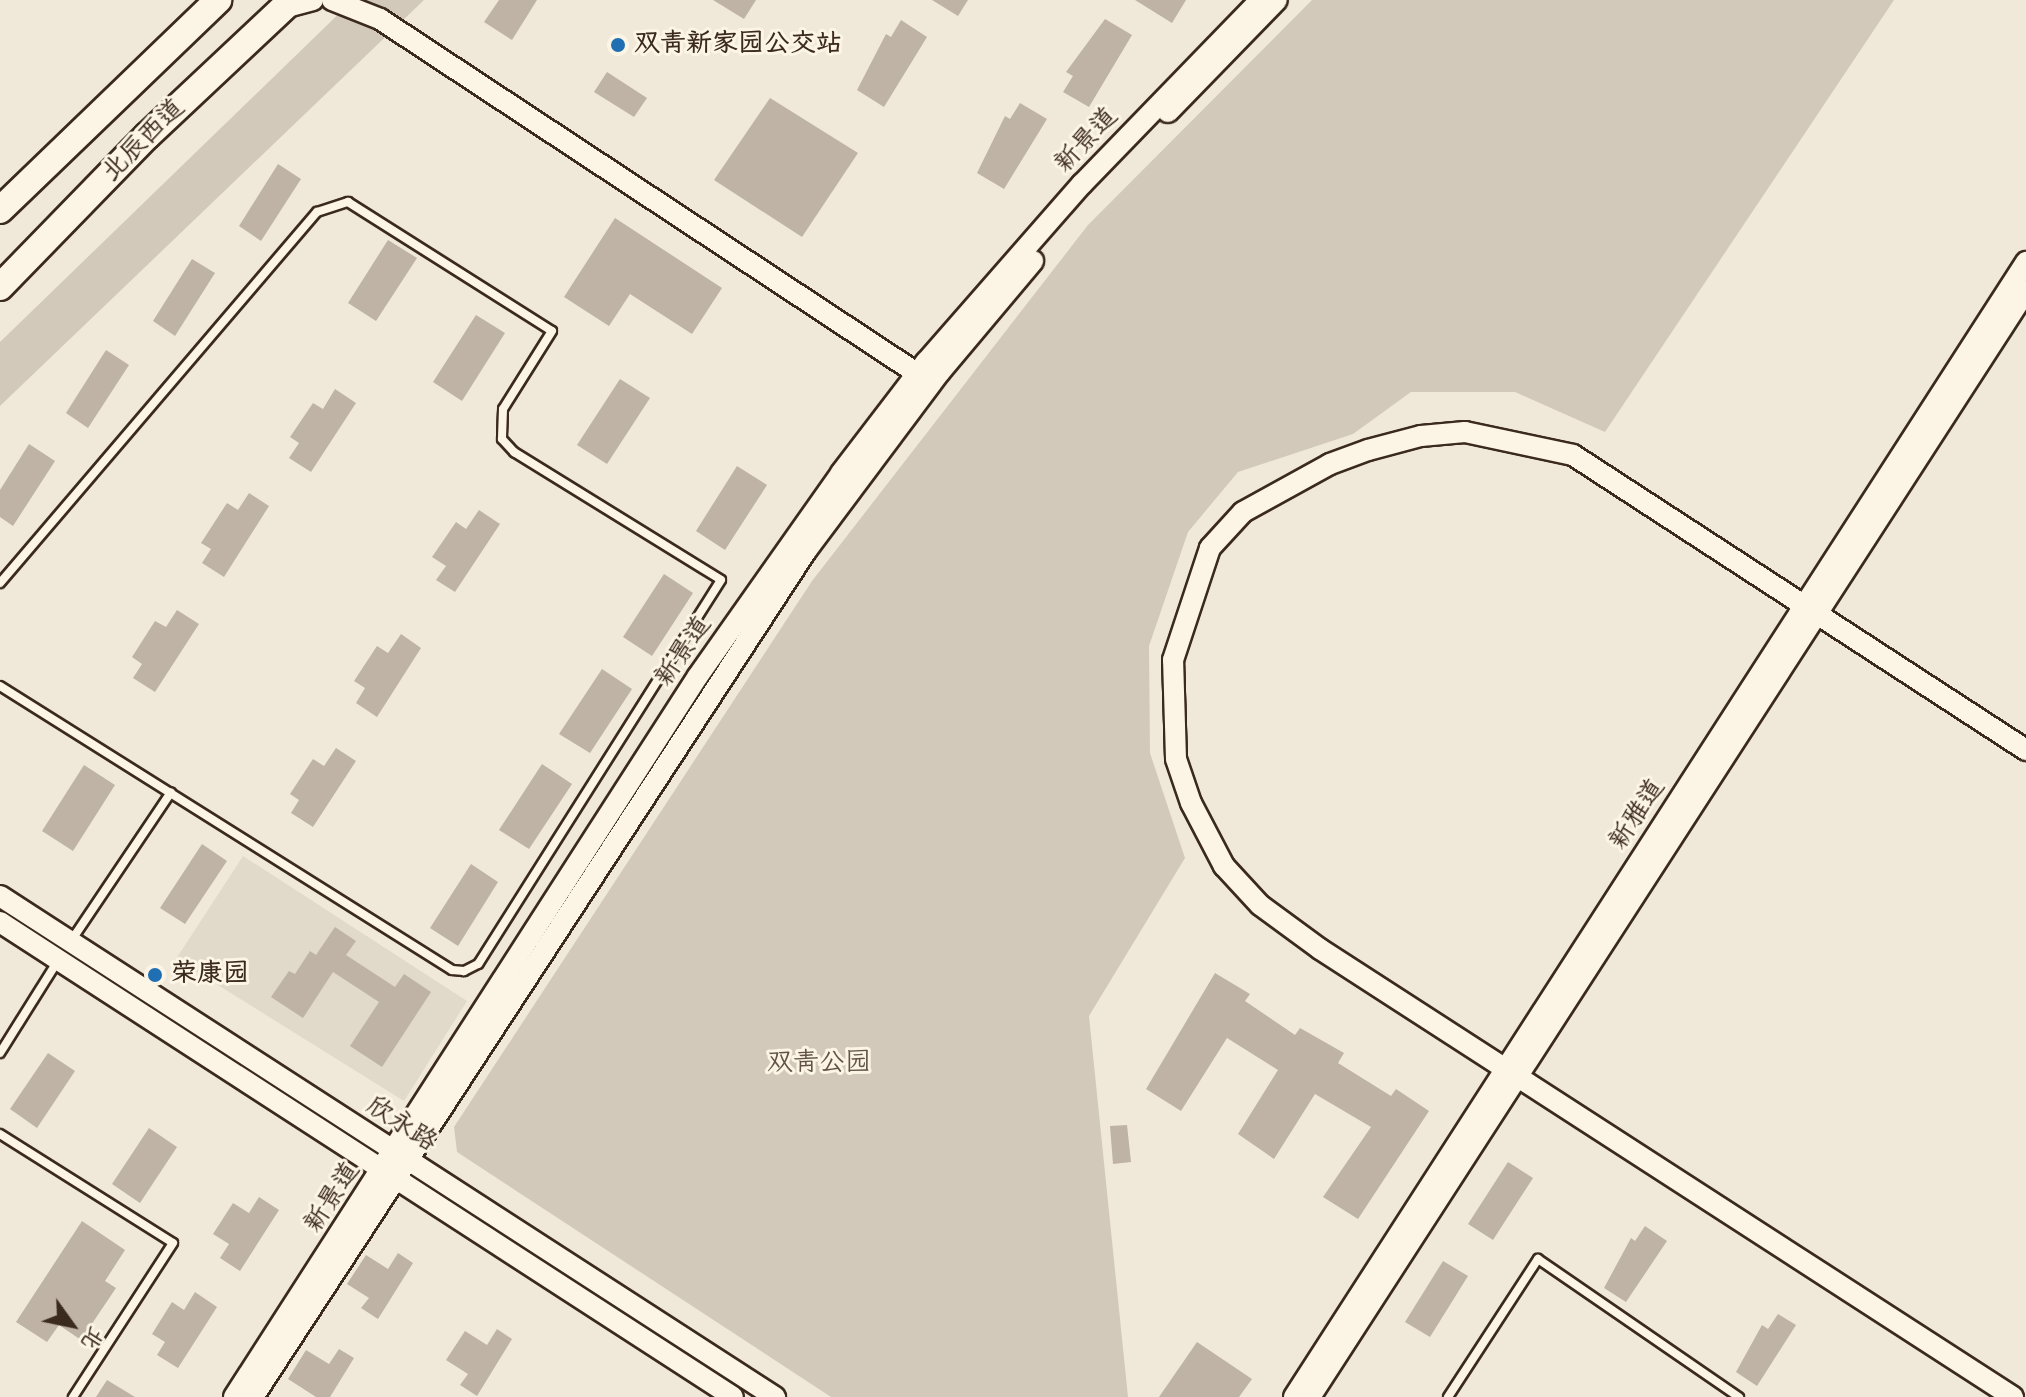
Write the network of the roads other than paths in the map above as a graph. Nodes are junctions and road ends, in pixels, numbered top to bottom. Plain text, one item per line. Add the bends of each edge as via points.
1 (218, 0) edge
2 (313, 0) edge
3 (332, 0) edge
4 (375, 0) edge
5 (1260, 0) edge
6 (1277, 0) edge
7 (288, 4) edge
8 (0, 210) edge
9 (2026, 262) edge
10 (0, 287) edge
11 (2026, 291) edge
12 (929, 372) junction
13 (0, 583) edge
14 (1809, 611) junction
15 (0, 686) edge
16 (2026, 750) edge
17 (171, 792) junction
18 (0, 896) edge
19 (0, 922) edge
20 (64, 951) junction
21 (0, 1053) edge
22 (1512, 1074) junction
23 (0, 1134) edge
24 (395, 1164) junction
25 (2026, 1382) edge
26 (73, 1397) edge
27 (234, 1397) edge
28 (253, 1397) edge
29 (733, 1397) edge
30 (775, 1397) edge
31 (1294, 1397) edge
32 (1310, 1397) edge
33 (1448, 1397) edge
34 (1739, 1397) edge
35 (2015, 1397) edge

1 - 8 main road, 北辰西道
2 - 7 street
3 - 12 street via 380,19
4 - 12 street
5 - 12 street, 新景道 via 1082,184
6 - 12 street, 新景道
7 - 10 main road, 北辰西道 via 147,136
9 - 14 street, 新雅道
11 - 14 street, 新雅道
12 - 24 street, 新景道 via 698,676
13 - 17 lane via 317,212 348,202 552,331 503,409 499,426 508,446 721,580 478,964 464,971 452,970
14 - 16 street
14 - 22 street, 新雅道
14 - 22 street via 1573,455 1465,432 1421,436 1330,464 1243,512 1210,548 1173,660 1171,709 1176,759 1209,842 1234,878 1276,919
15 - 17 lane
17 - 20 lane
18 - 20 street, 欣永路
19 - 20 street, 欣永路
20 - 21 lane
20 - 24 street, 欣永路
22 - 31 street, 新雅道
22 - 32 street, 新雅道
22 - 35 street
23 - 26 lane via 173,1243
24 - 27 street, 新景道
24 - 28 street, 新景道
24 - 29 street, 欣永路
24 - 30 street, 欣永路
25 - 35 street
33 - 34 lane via 1538,1259

